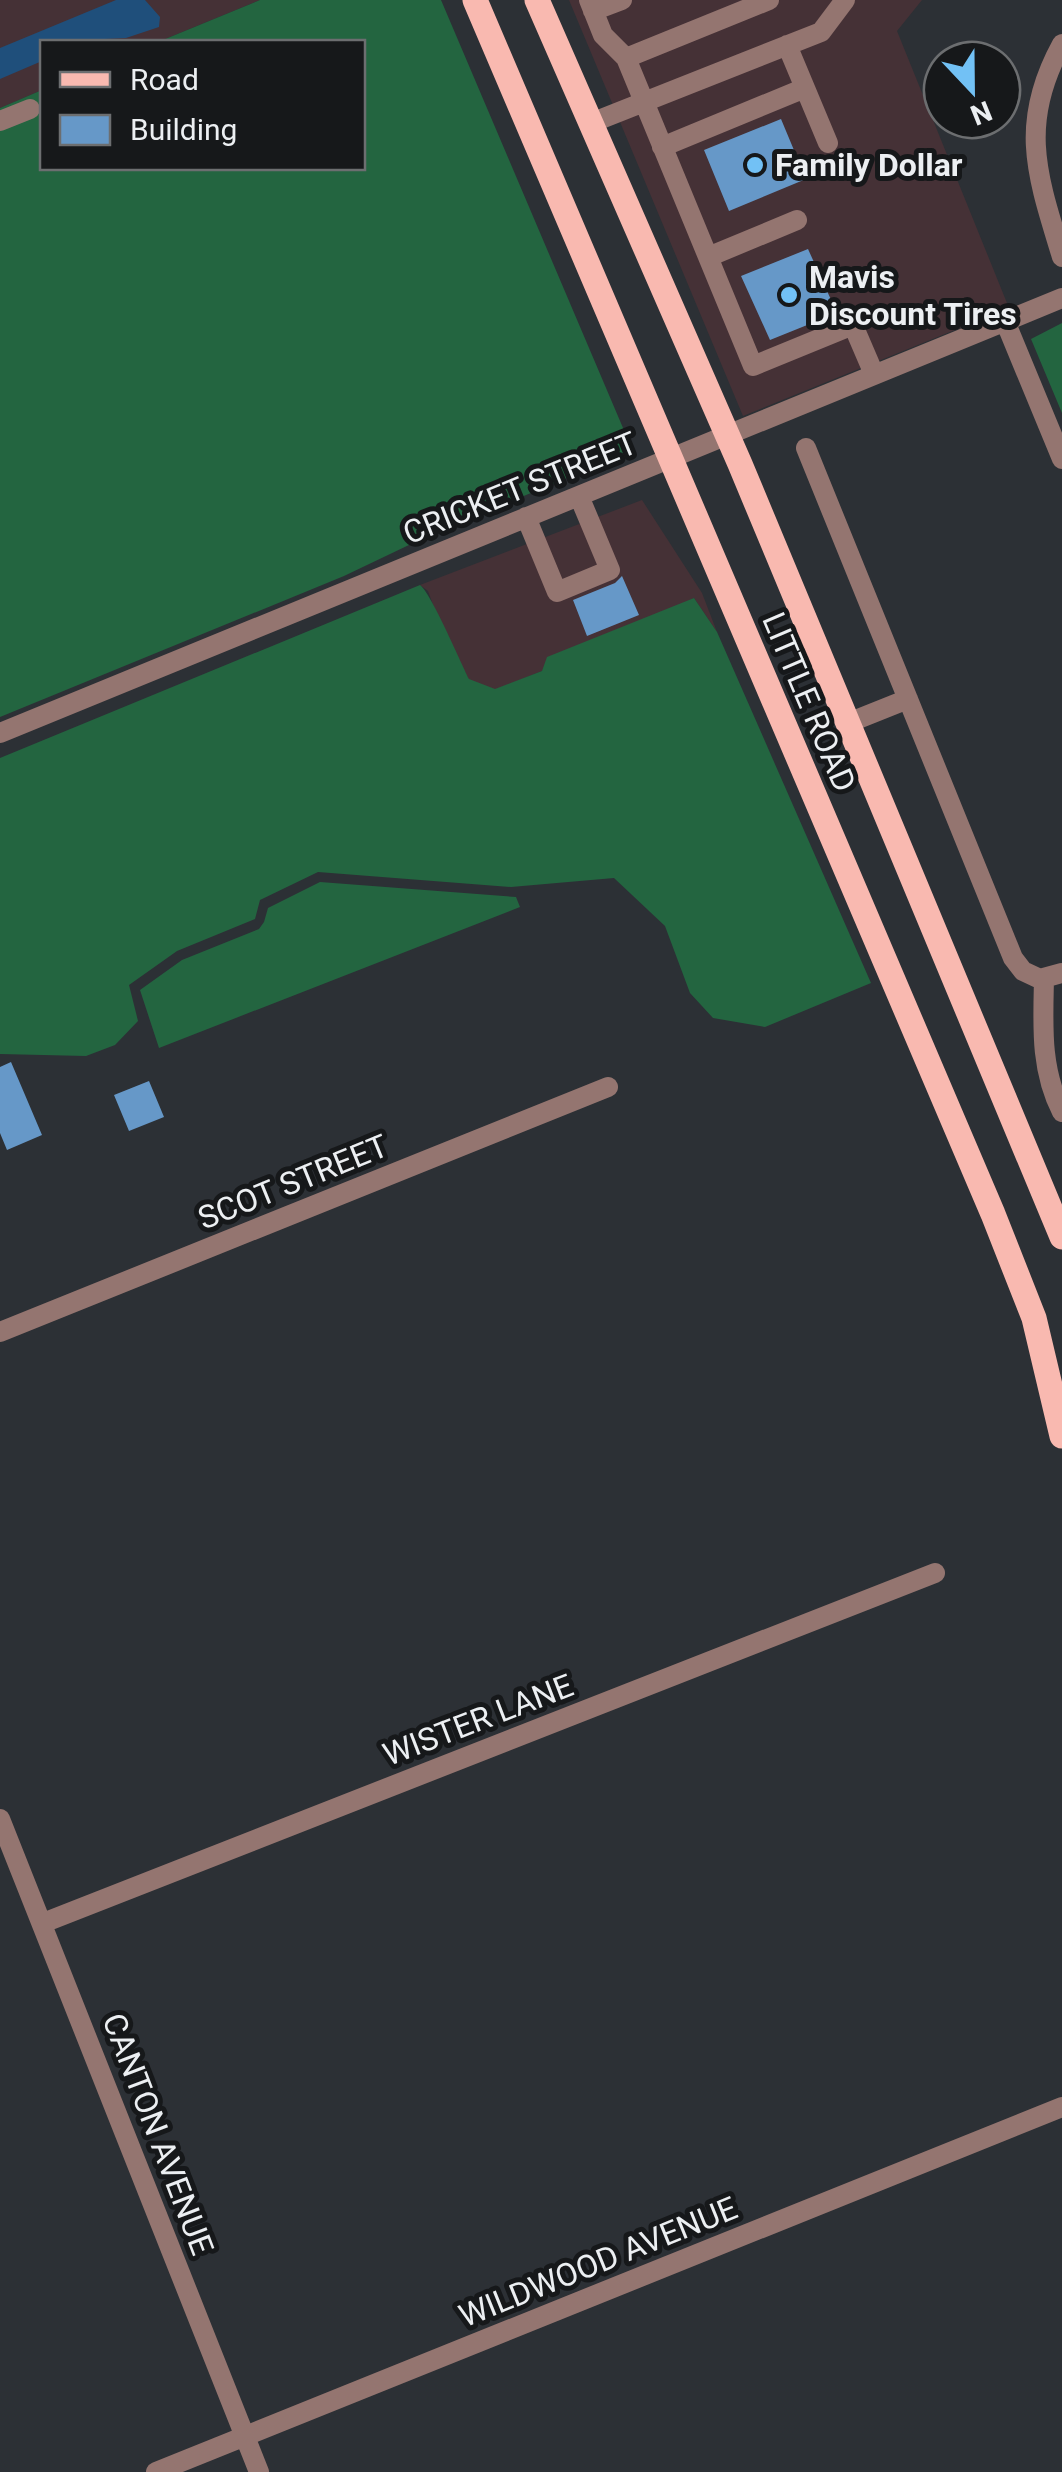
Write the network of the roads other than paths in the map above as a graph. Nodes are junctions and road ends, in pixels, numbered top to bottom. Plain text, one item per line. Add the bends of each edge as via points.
1 (475, 0) edge
2 (536, 0) edge
3 (622, 0) edge
4 (845, 0) edge
5 (761, 2) edge
6 (591, 6) edge
7 (1062, 44) edge
8 (787, 45) junction
9 (626, 58) junction
10 (805, 88) junction
11 (644, 102) junction
12 (30, 109) dead end
13 (0, 121) edge
14 (591, 123) junction
15 (828, 143) dead end
16 (662, 147) junction
17 (797, 220) dead end
18 (708, 257) junction
19 (1062, 258) edge
20 (1062, 298) edge
21 (1004, 321) junction
22 (874, 374) junction
23 (726, 434) junction
24 (806, 448) dead end
25 (669, 458) junction
26 (1062, 460) edge
27 (579, 496) junction
28 (526, 518) junction
29 (908, 698) junction
30 (848, 723) junction
31 (0, 734) edge
32 (1053, 976) edge
33 (608, 1087) dead end
34 (1062, 1112) edge
35 (1062, 1237) edge
36 (0, 1332) edge
37 (1062, 1436) edge
38 (936, 1573) dead end
39 (0, 1818) edge
40 (43, 1923) junction
41 (1062, 2107) edge
42 (245, 2436) junction
43 (156, 2472) edge
44 (260, 2472) edge

1 - 25 main road, LITTLE ROAD
2 - 14 main road, LITTLE ROAD
3 - 6 street
4 - 8 street via 820,32
5 - 9 street
6 - 9 street via 603,35
7 - 19 street via 1034,123
8 - 10 street
8 - 11 street
9 - 11 street
10 - 15 street
10 - 16 street
11 - 14 street
11 - 16 street
12 - 13 street
14 - 23 main road, LITTLE ROAD
16 - 18 street
17 - 18 street
18 - 22 street via 754,366 853,324
20 - 21 street, CRICKET STREET
21 - 22 street, CRICKET STREET
21 - 26 street
22 - 23 street, CRICKET STREET
23 - 25 street, CRICKET STREET
23 - 30 main road, LITTLE ROAD
24 - 29 street
25 - 27 street, CRICKET STREET
25 - 37 main road, LITTLE ROAD via 993,1214 1034,1318
27 - 28 street, CRICKET STREET
27 - 28 street via 610,570 556,592
28 - 31 street, CRICKET STREET
29 - 30 street
29 - 32 street via 1013,958 1023,971
30 - 35 main road, LITTLE ROAD
32 - 34 street via 1043,1047
33 - 36 street, SCOT STREET
38 - 40 street, WISTER LANE
39 - 40 street, CANTON AVENUE
40 - 42 street, CANTON AVENUE
41 - 42 street, WILDWOOD AVENUE
42 - 43 street, WILDWOOD AVENUE
42 - 44 street, CANTON AVENUE

